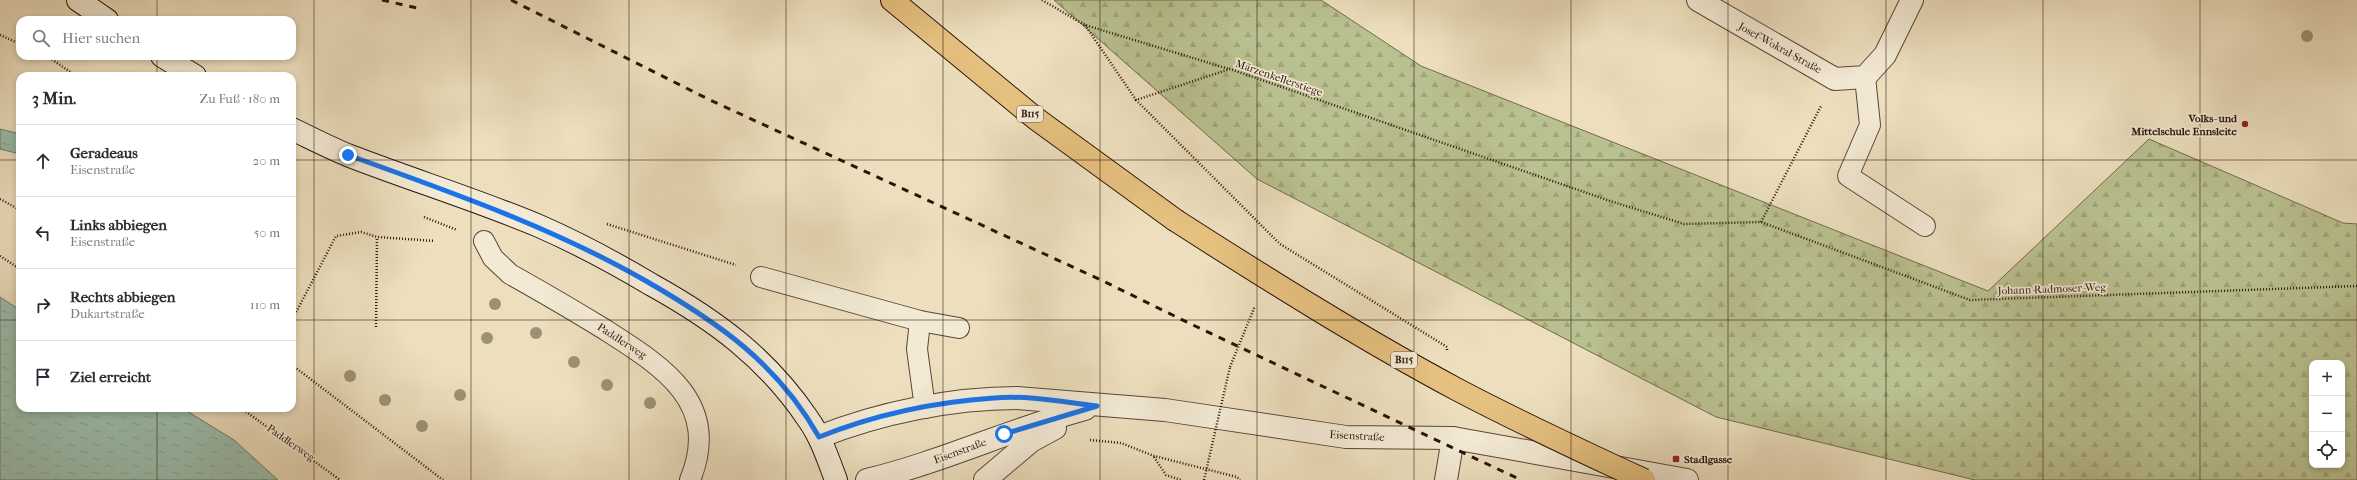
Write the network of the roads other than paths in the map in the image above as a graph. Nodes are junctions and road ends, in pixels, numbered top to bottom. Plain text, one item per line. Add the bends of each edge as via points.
1 (78, 0) edge
2 (892, 0) edge
3 (1698, 0) edge
4 (1912, 0) edge
5 (101, 16) edge
6 (169, 60) edge
7 (188, 72) edge
8 (1866, 77) junction
9 (296, 131) edge
10 (1925, 226) dead end
11 (484, 241) dead end
12 (761, 276) road end
13 (920, 321) junction
14 (959, 328) dead end
15 (1097, 406) junction
16 (925, 408) junction
17 (819, 437) junction
18 (1453, 438) junction
19 (690, 480) edge
20 (836, 480) edge
21 (868, 480) edge
22 (985, 480) edge
23 (1446, 480) edge
24 (1644, 480) edge
25 (1687, 480) edge

1 - 5 street
2 - 24 main road, B115, bridge via 1035,118 1175,220 1286,292 1458,390
3 - 8 street, Josef-Wokral-Straße via 1835,79
4 - 8 street via 1885,55
6 - 7 street
8 - 10 lane via 1870,125 1848,176
9 - 17 street via 348,155 538,226 593,252 683,302 722,327 755,356 784,386
11 - 19 lane, Paddlerweg via 493,258 510,274 634,348 675,381 695,414 701,443
12 - 13 lane
13 - 14 lane
13 - 16 lane via 917,349
15 - 16 street, Eisenstraße via 994,398
15 - 18 street, Eisenstraße via 1164,410 1346,437
15 - 21 street, Eisenstraße via 1004,434 900,472
15 - 22 street via 1031,440
16 - 17 street, Eisenstraße via 852,424
17 - 20 street
18 - 23 street
18 - 25 street, Eisenstraße

